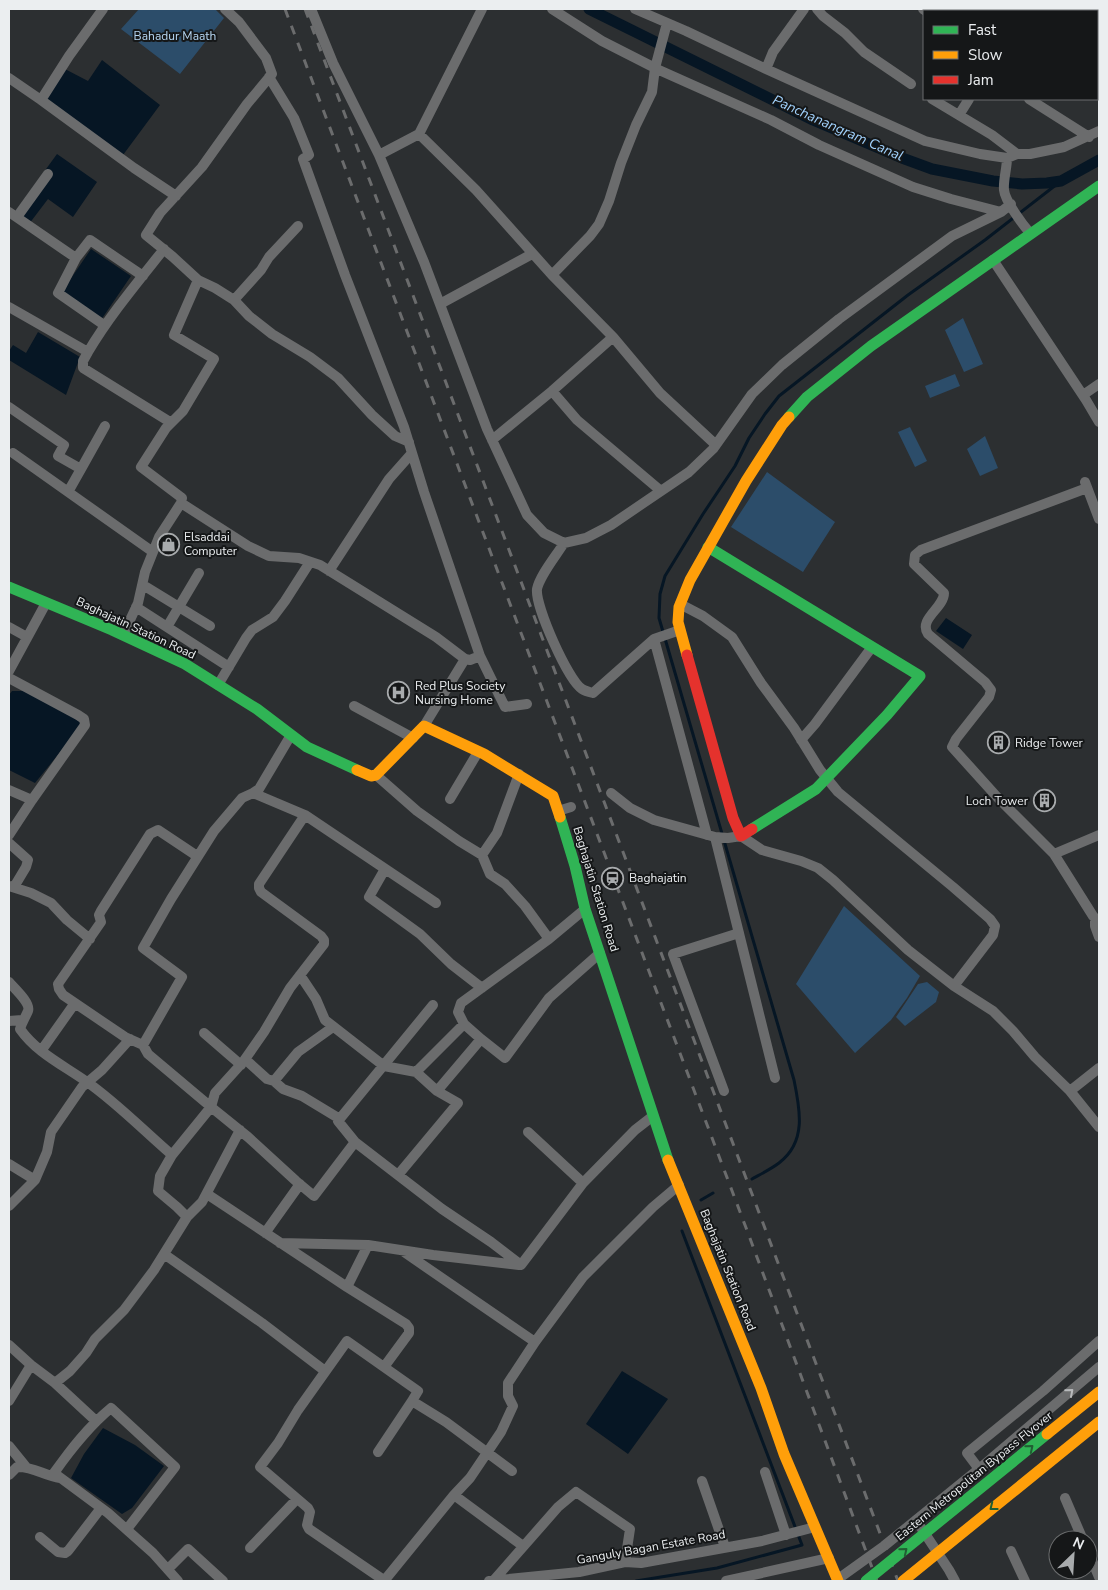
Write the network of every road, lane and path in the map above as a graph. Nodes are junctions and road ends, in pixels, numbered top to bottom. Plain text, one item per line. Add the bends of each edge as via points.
1 (103, 9) edge
2 (225, 9) edge
3 (311, 9) edge
4 (482, 9) edge
5 (552, 9) edge
6 (635, 9) edge
7 (804, 9) edge
8 (817, 9) edge
9 (667, 23) junction
10 (654, 68) junction
11 (766, 69) junction
12 (269, 77) junction
13 (9, 78) edge
14 (911, 84) dead end
15 (41, 100) junction
16 (934, 100) edge
17 (968, 100) edge
18 (1031, 100) edge
19 (959, 115) junction
20 (1099, 131) edge
21 (419, 134) junction
22 (1088, 137) junction
23 (379, 154) junction
24 (1017, 154) junction
25 (1007, 163) junction
26 (48, 174) dead end
27 (1099, 186) edge
28 (176, 196) junction
29 (1012, 206) junction
30 (1001, 212) junction
31 (13, 214) edge
32 (298, 226) dead end
33 (1027, 229) junction
34 (164, 250) junction
35 (532, 254) junction
36 (76, 258) junction
37 (993, 260) junction
38 (552, 275) junction
39 (143, 276) junction
40 (198, 280) junction
41 (234, 300) junction
42 (440, 304) junction
43 (9, 308) edge
44 (104, 325) junction
45 (613, 337) junction
46 (88, 352) junction
47 (1099, 384) edge
48 (552, 391) junction
49 (1083, 395) junction
50 (9, 407) edge
51 (170, 422) junction
52 (1099, 422) edge
53 (105, 426) dead end
54 (492, 440) junction
55 (716, 445) junction
56 (410, 448) junction
57 (13, 453) dead end
58 (81, 469) junction
59 (68, 492) junction
60 (661, 492) junction
61 (181, 503) junction
62 (1099, 519) edge
63 (561, 547) junction
64 (708, 547) junction
65 (153, 552) junction
66 (310, 562) junction
67 (329, 572) junction
68 (199, 573) dead end
69 (143, 585) junction
70 (9, 587) edge
71 (46, 603) junction
72 (680, 604) junction
73 (179, 606) junction
74 (136, 608) junction
75 (210, 626) dead end
76 (9, 627) edge
77 (167, 628) junction
78 (676, 632) junction
79 (124, 635) junction
80 (27, 637) junction
81 (654, 639) junction
82 (872, 647) junction
83 (480, 656) junction
84 (465, 659) junction
85 (229, 666) junction
86 (9, 671) edge
87 (9, 678) edge
88 (218, 685) junction
89 (527, 704) dead end
90 (354, 706) dead end
91 (424, 726) junction
92 (292, 735) junction
93 (413, 738) junction
94 (801, 740) junction
95 (478, 752) junction
96 (518, 774) junction
97 (376, 776) junction
98 (827, 778) junction
99 (9, 790) edge
100 (253, 793) junction
101 (611, 793) dead end
102 (450, 799) dead end
103 (32, 800) junction
104 (571, 807) dead end
105 (558, 811) junction
106 (305, 815) junction
107 (1099, 835) edge
108 (9, 836) edge
109 (711, 836) junction
110 (741, 836) junction
111 (9, 842) edge
112 (1054, 854) junction
113 (197, 856) junction
114 (482, 856) junction
115 (385, 869) junction
116 (11, 887) edge
117 (436, 903) dead end
118 (585, 909) junction
119 (1097, 917) edge
120 (739, 933) junction
121 (1099, 937) edge
122 (90, 939) junction
123 (549, 939) junction
124 (600, 953) junction
125 (300, 975) junction
126 (9, 982) edge
127 (954, 986) junction
128 (482, 988) junction
129 (75, 1002) junction
130 (433, 1005) dead end
131 (22, 1020) junction
132 (9, 1021) edge
133 (464, 1024) junction
134 (333, 1027) junction
135 (204, 1033) dead end
136 (130, 1039) junction
137 (481, 1039) junction
138 (143, 1045) junction
139 (41, 1051) junction
140 (243, 1062) junction
141 (384, 1066) junction
142 (1099, 1068) edge
143 (416, 1072) junction
144 (774, 1078) dead end
145 (274, 1081) junction
146 (87, 1082) junction
147 (437, 1091) junction
148 (724, 1091) dead end
149 (1070, 1091) junction
150 (211, 1108) junction
151 (653, 1116) junction
152 (340, 1119) junction
153 (1099, 1127) edge
154 (240, 1130) junction
155 (528, 1132) dead end
156 (356, 1142) junction
157 (172, 1155) junction
158 (9, 1164) edge
159 (398, 1175) junction
160 (35, 1180) junction
161 (583, 1183) junction
162 (300, 1184) junction
163 (679, 1185) junction
164 (207, 1194) junction
165 (9, 1206) edge
166 (187, 1217) junction
167 (265, 1234) junction
168 (279, 1243) junction
169 (368, 1245) junction
170 (402, 1250) junction
171 (164, 1254) junction
172 (521, 1265) junction
173 (347, 1287) junction
174 (1099, 1341) edge
175 (535, 1342) junction
176 (9, 1345) edge
177 (31, 1365) junction
178 (384, 1367) junction
179 (1099, 1367) edge
180 (326, 1371) junction
181 (56, 1383) junction
182 (1099, 1392) edge
183 (9, 1401) edge
184 (412, 1401) junction
185 (96, 1421) junction
186 (1099, 1422) edge
187 (9, 1446) edge
188 (378, 1452) dead end
189 (486, 1452) junction
190 (26, 1466) junction
191 (979, 1469) junction
192 (512, 1471) dead end
193 (766, 1472) dead end
194 (9, 1475) edge
195 (60, 1478) junction
196 (702, 1481) dead end
197 (454, 1495) junction
198 (1065, 1498) dead end
199 (296, 1500) junction
200 (101, 1508) junction
201 (916, 1520) junction
202 (815, 1527) junction
203 (127, 1529) junction
204 (1079, 1530) edge
205 (793, 1533) junction
206 (40, 1536) dead end
207 (523, 1546) junction
208 (725, 1547) junction
209 (250, 1548) dead end
210 (1012, 1550) dead end
211 (828, 1558) junction
212 (625, 1562) junction
213 (168, 1570) junction
214 (837, 1580) edge
215 (178, 1581) edge
216 (223, 1581) edge
217 (385, 1581) edge
218 (492, 1581) edge
219 (726, 1581) edge
220 (866, 1581) edge
221 (903, 1581) edge
222 (955, 1581) edge
223 (1025, 1581) edge

1 - 15 street
2 - 12 street via 266,58 272,74
3 - 23 street via 333,62
4 - 21 street
5 - 10 street via 602,41
6 - 9 street
7 - 11 street via 773,52
8 - 14 street via 864,52
9 - 10 street
9 - 11 street
10 - 30 street via 913,187
10 - 38 street via 652,92 599,224
11 - 25 street via 925,142
12 - 28 street via 202,167
12 - 56 street via 294,118 308,155 303,159
13 - 15 street
15 - 28 street
16 - 19 street
17 - 19 street
18 - 22 street
19 - 24 street
20 - 22 street
21 - 23 street
21 - 35 street via 476,190
22 - 24 street via 1064,147
23 - 42 street
24 - 25 street
25 - 29 street via 1004,190
26 - 31 street
27 - 33 street
28 - 34 street via 146,235
29 - 30 street
29 - 33 street
30 - 55 street via 952,236 838,319 752,394
31 - 36 street
32 - 41 street
33 - 37 street
34 - 39 street
34 - 40 street
35 - 38 street
35 - 42 street
36 - 39 street via 90,240
36 - 44 street via 58,293
37 - 49 street
37 - 64 street via 871,346 806,397 782,425 746,480
38 - 45 street
39 - 44 street
40 - 41 street
40 - 51 street via 174,335 214,359 183,411
41 - 56 street via 249,316 338,378 372,415
42 - 54 street
43 - 46 street
44 - 46 street
45 - 48 street
45 - 55 street via 660,393
46 - 51 street via 83,368
47 - 49 street
48 - 54 street
48 - 60 street via 577,420
49 - 52 street
50 - 58 street via 64,445 58,456
51 - 61 street via 141,467 182,498
53 - 58 street
54 - 63 street via 527,515
55 - 60 street via 690,472
56 - 67 street
56 - 83 street
57 - 59 street
58 - 59 street
59 - 65 street
60 - 63 street via 611,525
61 - 65 street via 159,536
61 - 66 street via 269,556
62 - 112 street via 1086,485 921,550 914,558 914,564 944,593 944,600 924,629 991,690 990,697 952,747
63 - 81 street via 539,584 538,602 557,650 581,689 593,693
64 - 72 street
64 - 82 street
65 - 69 street
66 - 67 street
66 - 85 street via 273,616 252,630
67 - 84 street via 436,637
68 - 73 street
69 - 73 street
69 - 74 street
70 - 71 street, Baghajatin Station Road
71 - 79 street, Baghajatin Station Road
71 - 80 street
72 - 78 street
72 - 94 street via 732,637
73 - 75 street
73 - 77 street
74 - 77 street
74 - 79 street
76 - 80 street
77 - 85 street
78 - 81 street
78 - 110 street
79 - 88 street, Baghajatin Station Road via 185,664
80 - 86 street
81 - 109 street
82 - 94 street
82 - 98 street via 920,676
83 - 84 street
83 - 89 street via 505,707
84 - 91 street
85 - 88 street
87 - 103 street via 78,715 85,724
88 - 92 street, Baghajatin Station Road
90 - 93 street
91 - 93 street
91 - 95 street, Baghajatin Station Road
92 - 97 street, Baghajatin Station Road via 307,747
92 - 100 street via 259,789
93 - 97 street
94 - 98 street
95 - 96 street, Baghajatin Station Road
95 - 102 street
96 - 105 street, Baghajatin Station Road via 553,796
96 - 114 street via 498,833
97 - 114 street via 417,811
98 - 110 street via 816,790
98 - 127 street via 838,792 954,887 995,926 993,935
99 - 103 street
100 - 106 street
100 - 113 street via 242,798
101 - 109 street via 630,808 654,820
103 - 108 street
104 - 105 street
105 - 118 street, Baghajatin Station Road
106 - 115 street
106 - 125 street via 259,884 261,892 324,940
107 - 112 street
109 - 110 street
109 - 120 street
110 - 127 street via 762,850 818,868 908,950
111 - 116 street via 28,860
112 - 119 street via 1092,916
113 - 122 street via 158,830 153,831 101,911 101,922
113 - 138 street via 143,948 182,977
114 - 123 street via 490,874 505,884 525,906
115 - 117 street
115 - 128 street via 369,897 420,934
116 - 122 street via 31,892 51,903
118 - 123 street
118 - 124 street, Baghajatin Station Road
119 - 121 street via 1095,926
120 - 144 street
120 - 148 street via 673,954
122 - 129 street via 58,984 63,995
123 - 128 street
124 - 137 street via 549,998 505,1058
124 - 151 street, Baghajatin Station Road
125 - 134 street via 325,1020
125 - 140 street
126 - 131 street via 28,1004
127 - 149 street via 992,1011
128 - 133 street via 462,1002 458,1012
129 - 136 street
129 - 139 street
130 - 141 street
131 - 132 street
131 - 139 street via 20,1029
133 - 137 street
133 - 143 street
134 - 141 street
134 - 145 street via 298,1052
135 - 140 street
136 - 138 street
136 - 146 street
137 - 147 street
138 - 150 street via 148,1054
139 - 146 street
140 - 145 street
140 - 150 street via 215,1093
141 - 143 street
141 - 152 street
142 - 149 street
143 - 147 street
145 - 152 street
146 - 157 street
146 - 160 street via 51,1132 47,1152
147 - 159 street via 458,1103
149 - 153 street
150 - 154 street
150 - 157 street
151 - 161 street
151 - 163 street, Baghajatin Station Road
152 - 156 street via 338,1121
154 - 162 street
154 - 164 street
155 - 161 street
156 - 159 street
156 - 162 street via 314,1196
157 - 166 street via 160,1176 158,1191
158 - 160 street
159 - 172 street
160 - 165 street
161 - 172 street
162 - 167 street
163 - 175 street via 583,1277
163 - 202 street, Baghajatin Station Road
164 - 166 street
164 - 167 street
166 - 171 street
167 - 168 street
168 - 169 street
168 - 173 street
169 - 170 street
169 - 173 street
170 - 172 street
170 - 175 street
171 - 180 street
171 - 181 street via 124,1310
173 - 178 street via 409,1328 409,1333
174 - 191 street via 967,1452
175 - 189 street via 508,1383 508,1396 513,1406 501,1432
176 - 177 street
177 - 181 street
177 - 183 street
178 - 180 street via 347,1341
178 - 184 street via 418,1391
191 -> 179 street
180 - 199 street via 260,1467
181 - 185 street
220 -> 182 street, Eastern Metropolitan Bypass Flyover, bridge
184 - 188 street
184 - 189 street
185 - 195 street via 54,1472
185 - 203 street via 111,1408 175,1467
186 -> 221 street, bridge
187 - 190 street
189 - 192 street
189 - 197 street via 470,1478
190 - 194 street via 17,1467
190 - 195 street
191 - 201 street
193 - 205 street
195 - 200 street
196 - 208 street
197 - 207 street
197 - 217 street
198 - 204 street
199 - 209 street
199 - 217 street via 310,1512 309,1530
200 - 203 street
200 - 206 street via 65,1553 58,1552
201 - 214 street
201 - 222 street
202 - 205 street, Ganguly Bagan Estate Road
202 - 211 street, Baghajatin Station Road
203 - 213 street
205 - 208 street, Ganguly Bagan Estate Road
207 - 212 street via 576,1492 630,1529
207 - 218 street
208 - 212 street, Ganguly Bagan Estate Road via 641,1563
210 - 223 street
211 - 214 street, Baghajatin Station Road
211 - 219 street
212 - 218 street, Ganguly Bagan Estate Road via 579,1572
213 - 215 street
213 - 216 street via 188,1550

